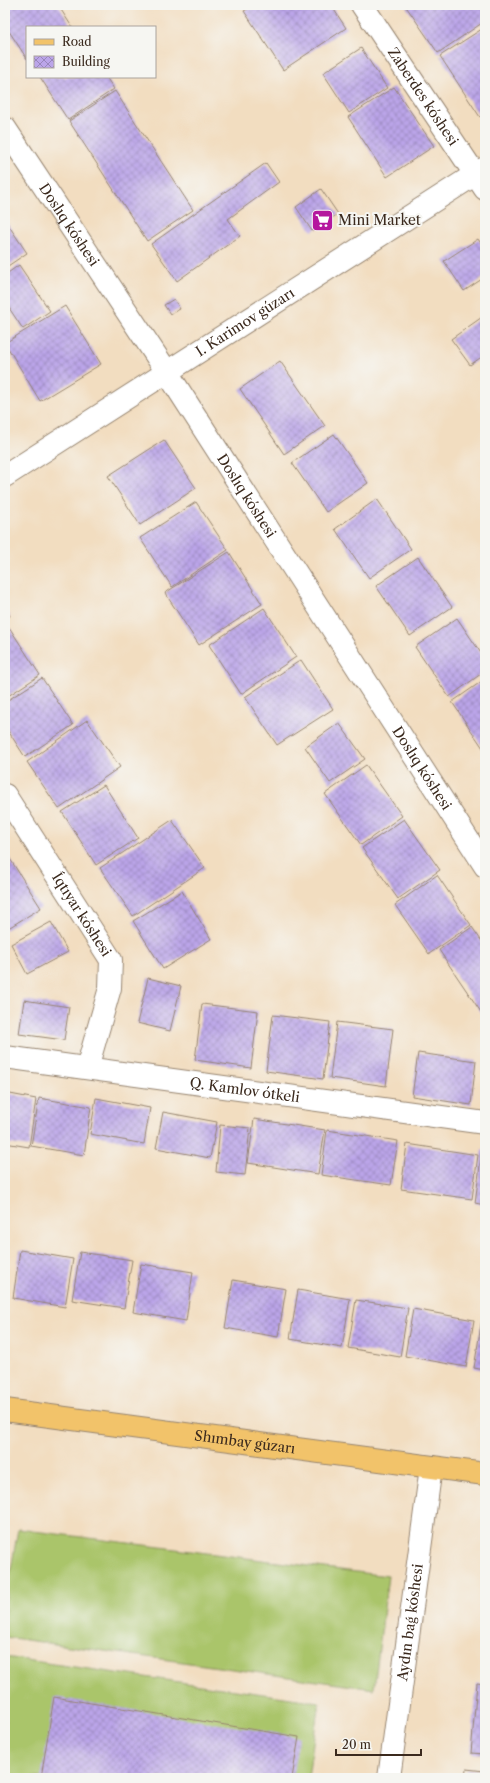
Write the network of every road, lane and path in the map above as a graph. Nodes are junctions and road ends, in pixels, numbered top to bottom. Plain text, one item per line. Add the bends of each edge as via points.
1 (362, 5) edge
2 (5, 128) edge
3 (482, 177) edge
4 (168, 372) junction
5 (5, 476) edge
6 (5, 795) edge
7 (485, 866) edge
8 (5, 1057) edge
9 (87, 1068) junction
10 (485, 1123) edge
11 (5, 1410) edge
12 (431, 1467) junction
13 (485, 1474) edge
14 (389, 1778) edge

1 - 3 street, Zaberdes kóshesi
2 - 4 street, Doslıq kóshesi
3 - 4 street, I. Karimov gúzarı
4 - 5 street, I. Karimov gúzarı
4 - 7 street, Doslıq kóshesi
6 - 9 street, Íqtıyar kóshesi via 111,960 110,988
8 - 9 street, Q. Kamlov ótkeli
9 - 10 street, Q. Kamlov ótkeli
11 - 12 main road, Shımbay gúzarı
12 - 13 main road, Shımbay gúzarı
12 - 14 street, Aydın baǵ kóshesi

